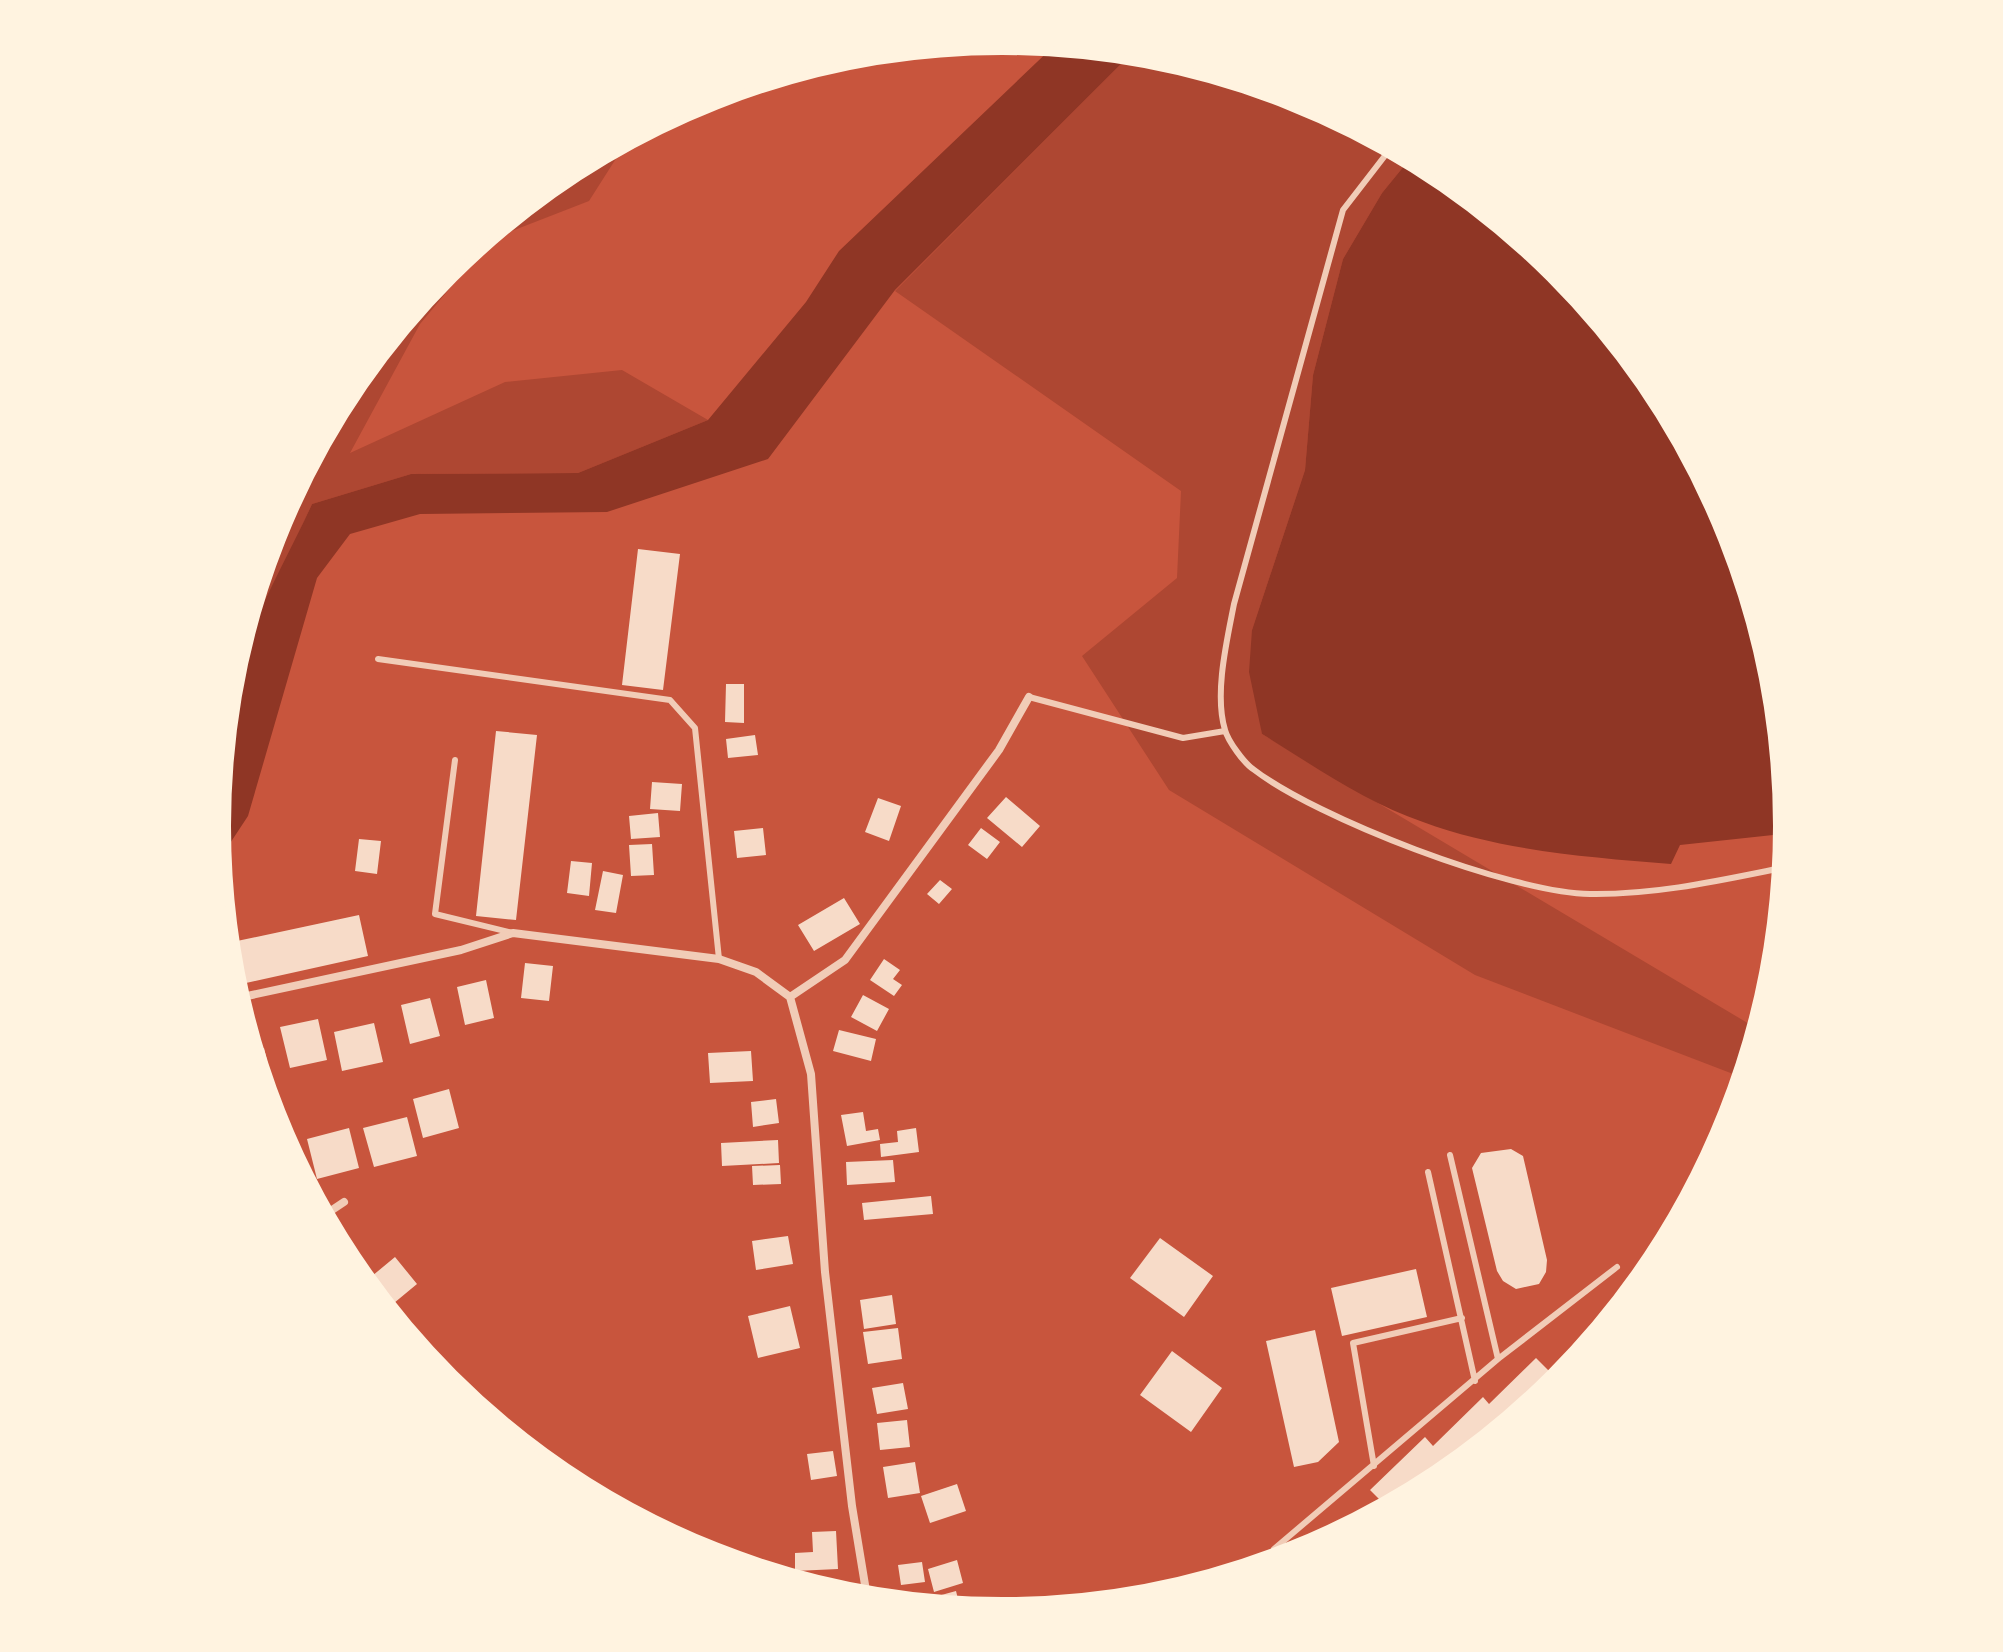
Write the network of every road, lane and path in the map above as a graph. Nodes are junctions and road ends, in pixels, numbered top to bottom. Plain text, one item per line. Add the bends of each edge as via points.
1 (1387, 153) edge
2 (378, 659) dead end
3 (1029, 697) joint
4 (1225, 731) junction
5 (455, 760) dead end
6 (1776, 869) edge
7 (513, 933) junction
8 (719, 959) junction
9 (245, 996) edge
10 (790, 997) junction
11 (1450, 1155) dead end
12 (1428, 1172) dead end
13 (344, 1202) dead end
14 (328, 1213) edge
15 (1617, 1267) dead end
16 (1462, 1318) junction
17 (1498, 1359) junction
18 (1475, 1381) junction
19 (1374, 1466) junction
20 (1274, 1549) dead end
21 (866, 1590) edge

1 - 4 lane via 1343,210 1234,604 1221,667
2 - 8 lane via 670,700 695,728
3 - 4 lane via 1183,738
3 - 10 street via 999,750 845,960
4 - 6 lane via 1250,768 1296,797 1461,865 1537,889 1589,894 1673,890
5 - 7 lane via 435,914
7 - 8 street
7 - 9 street via 461,950
8 - 10 street via 756,972
10 - 21 street via 811,1074 825,1272
11 - 17 lane
12 - 16 lane
13 - 14 street
15 - 17 lane
16 - 18 lane
16 - 19 lane via 1353,1343
17 - 18 lane
18 - 19 lane
19 - 20 lane

